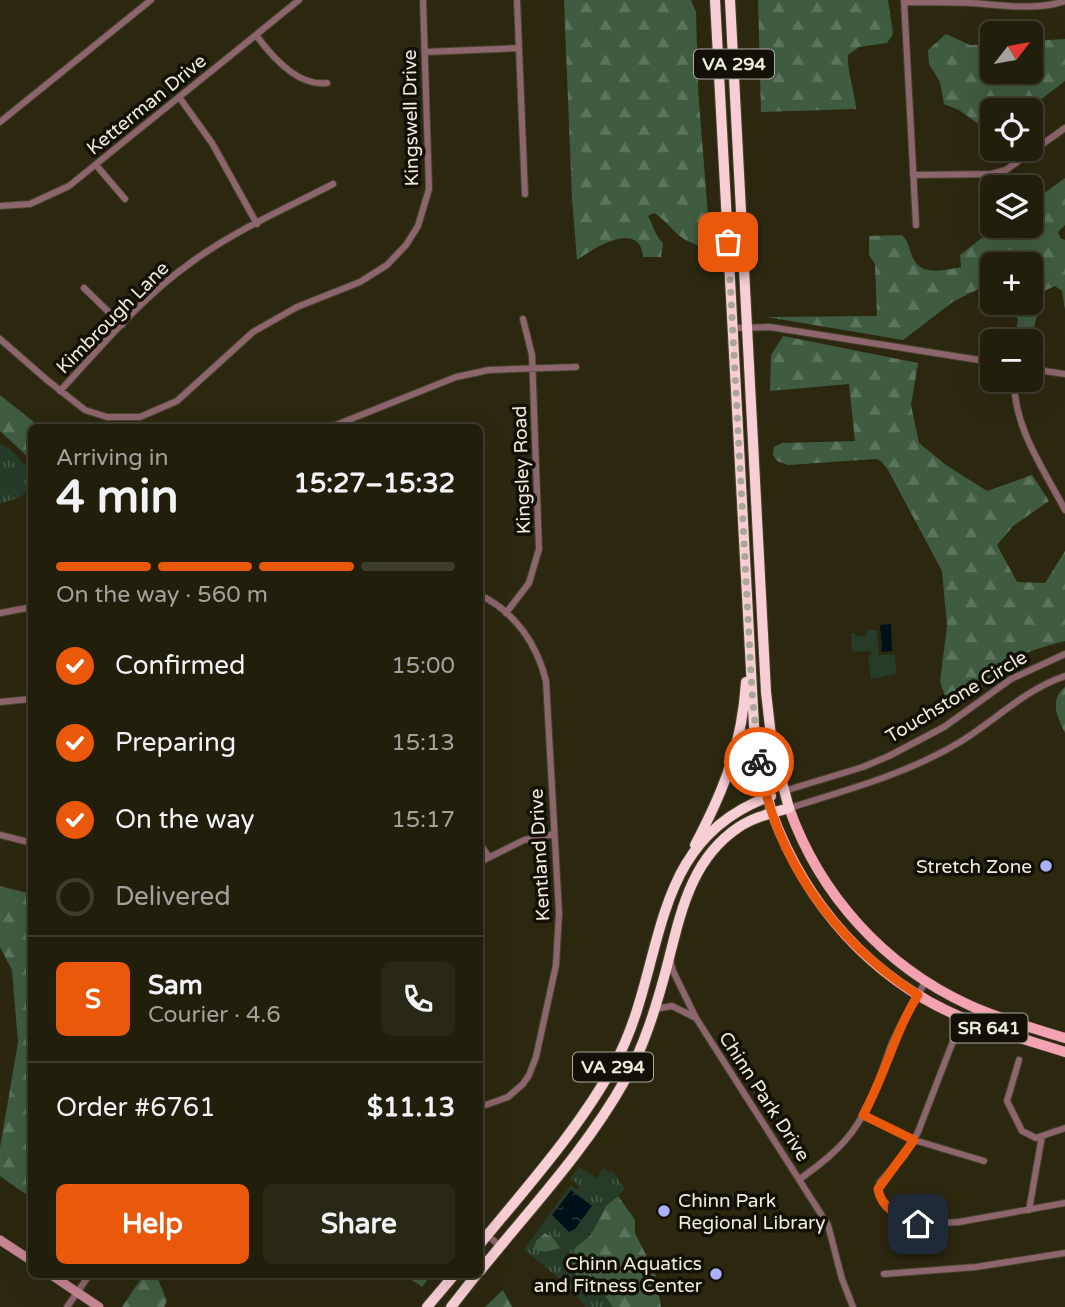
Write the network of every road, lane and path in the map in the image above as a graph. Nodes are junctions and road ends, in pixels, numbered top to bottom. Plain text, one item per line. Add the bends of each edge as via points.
1 (151, 0) edge
2 (299, 0) edge
3 (423, 0) edge
4 (517, 0) edge
5 (715, 0) edge
6 (730, 0) edge
7 (904, 1) edge
8 (1065, 1) edge
9 (1004, 3) edge
10 (256, 36) junction
11 (519, 48) junction
12 (425, 52) junction
13 (327, 83) dead end
14 (179, 97) junction
15 (0, 122) edge
16 (1065, 128) edge
17 (96, 164) junction
18 (913, 175) junction
19 (333, 184) dead end
20 (525, 194) dead end
21 (125, 200) dead end
22 (0, 206) edge
23 (257, 224) junction
24 (916, 225) dead end
25 (84, 288) dead end
26 (523, 319) dead end
27 (122, 324) junction
28 (733, 327) junction
29 (747, 327) junction
30 (0, 339) edge
31 (980, 360) edge
32 (576, 367) dead end
33 (533, 370) junction
34 (1043, 371) edge
35 (1065, 374) edge
36 (60, 391) junction
37 (1014, 392) edge
38 (338, 424) edge
39 (1065, 510) edge
40 (483, 597) edge
41 (28, 608) edge
42 (0, 613) edge
43 (506, 613) junction
44 (749, 641) junction
45 (1065, 654) edge
46 (1065, 676) edge
47 (28, 699) edge
48 (0, 702) edge
49 (784, 791) junction
50 (767, 797) junction
51 (789, 808) junction
52 (772, 813) junction
53 (554, 834) junction
54 (0, 835) edge
55 (28, 842) edge
56 (483, 848) edge
57 (488, 856) junction
58 (483, 860) edge
59 (682, 869) junction
60 (670, 954) junction
61 (926, 981) junction
62 (918, 995) junction
63 (653, 1010) junction
64 (696, 1017) junction
65 (955, 1036) dead end
66 (1065, 1038) edge
67 (1065, 1052) edge
68 (1020, 1060) dead end
69 (483, 1106) edge
70 (863, 1115) junction
71 (1065, 1128) edge
72 (1042, 1136) junction
73 (914, 1140) junction
74 (984, 1161) dead end
75 (800, 1179) junction
76 (1065, 1203) edge
77 (1028, 1210) junction
78 (483, 1235) edge
79 (483, 1237) edge
80 (0, 1240) edge
81 (500, 1246) junction
82 (1065, 1253) edge
83 (28, 1258) edge
84 (483, 1267) edge
85 (884, 1274) dead end
86 (56, 1278) edge
87 (87, 1278) edge
88 (452, 1278) edge
89 (474, 1278) edge
90 (77, 1292) junction
91 (67, 1307) edge
92 (99, 1307) edge
93 (427, 1307) edge
94 (451, 1307) edge
95 (853, 1307) edge

1 - 15 street
2 - 10 street, Ketterman Drive
3 - 12 street, Kingswell Drive
4 - 11 street
5 - 28 highway, VA 294
6 - 29 highway, VA 294
7 - 9 street
7 - 18 street
8 - 9 street via 1053,5
10 - 13 street via 295,74 309,82
10 - 14 street, Ketterman Drive
11 - 12 street
11 - 20 street
12 - 36 street, Kingswell Drive via 429,189 418,226 397,257 360,282 297,307 253,332 187,393 153,413 107,417 85,410
14 - 17 street, Ketterman Drive
14 - 23 street via 212,143
16 - 18 street via 1006,170
17 - 21 street
17 - 22 street, Ketterman Drive via 69,187 44,200
18 - 24 street
19 - 23 street, Kimbrough Lane
23 - 27 street, Kimbrough Lane via 189,263
25 - 27 street
26 - 33 street, Kingsley Road
27 - 36 street, Kimbrough Lane
28 - 29 street
28 - 44 highway, VA 294
29 - 31 street via 782,328
29 - 49 highway, VA 294 via 766,700
30 - 36 street, Kingswell Drive
32 - 33 street
33 - 38 street via 489,370 456,377
33 - 43 street, Kingsley Road via 539,550 528,583
34 - 35 street
37 - 39 street via 1020,422
40 - 43 street, Kentland Drive
41 - 42 street
43 - 53 street, Kentland Drive via 531,642 546,681
44 - 50 highway via 754,726
44 - 59 highway, VA 294 via 746,691 734,754 715,808
45 - 49 street, Touchstone Circle via 1018,675 944,727 889,756
46 - 51 street, Touchstone Circle via 1019,699 936,755 882,779
47 - 48 street
49 - 50 highway
49 - 51 highway, VA 294
50 - 52 highway
50 - 59 highway via 726,820
51 - 52 highway, VA 294
51 - 61 main road, SR 641 via 814,865 841,905 878,944
52 - 60 highway, VA 294 via 733,831 706,860 682,904
52 - 62 main road, SR 641 via 796,867 834,923 872,962
53 - 57 street via 524,840
53 - 69 street, Kentland Drive via 558,949 536,1058 516,1090
54 - 55 street
56 - 57 street
57 - 58 street
59 - 78 highway, VA 294 via 667,904 636,1015 615,1064 547,1162
60 - 63 highway, VA 294
60 - 64 street, Chinn Park Drive via 673,971
61 - 62 street
61 - 66 main road, SR 641 via 991,1014
62 - 67 main road, SR 641 via 985,1027
62 - 70 street
63 - 64 street, Chinn Park Drive via 672,1006
63 - 81 highway, VA 294 via 635,1060 608,1108
64 - 75 street, Chinn Park Drive
65 - 73 street
68 - 72 street via 1007,1094 1008,1108 1026,1135
70 - 73 street
70 - 75 street via 831,1155
71 - 72 street
72 - 77 street
73 - 74 street
73 - 77 street via 878,1189 885,1204 901,1218 918,1224 945,1224
75 - 95 street, Chinn Park Drive via 828,1225
76 - 77 street
79 - 81 street
80 - 83 main road
81 - 84 highway, VA 294
82 - 85 street via 976,1267
86 - 90 main road
87 - 90 street
88 - 93 highway
89 - 94 highway, VA 294
90 - 91 street
90 - 92 main road

